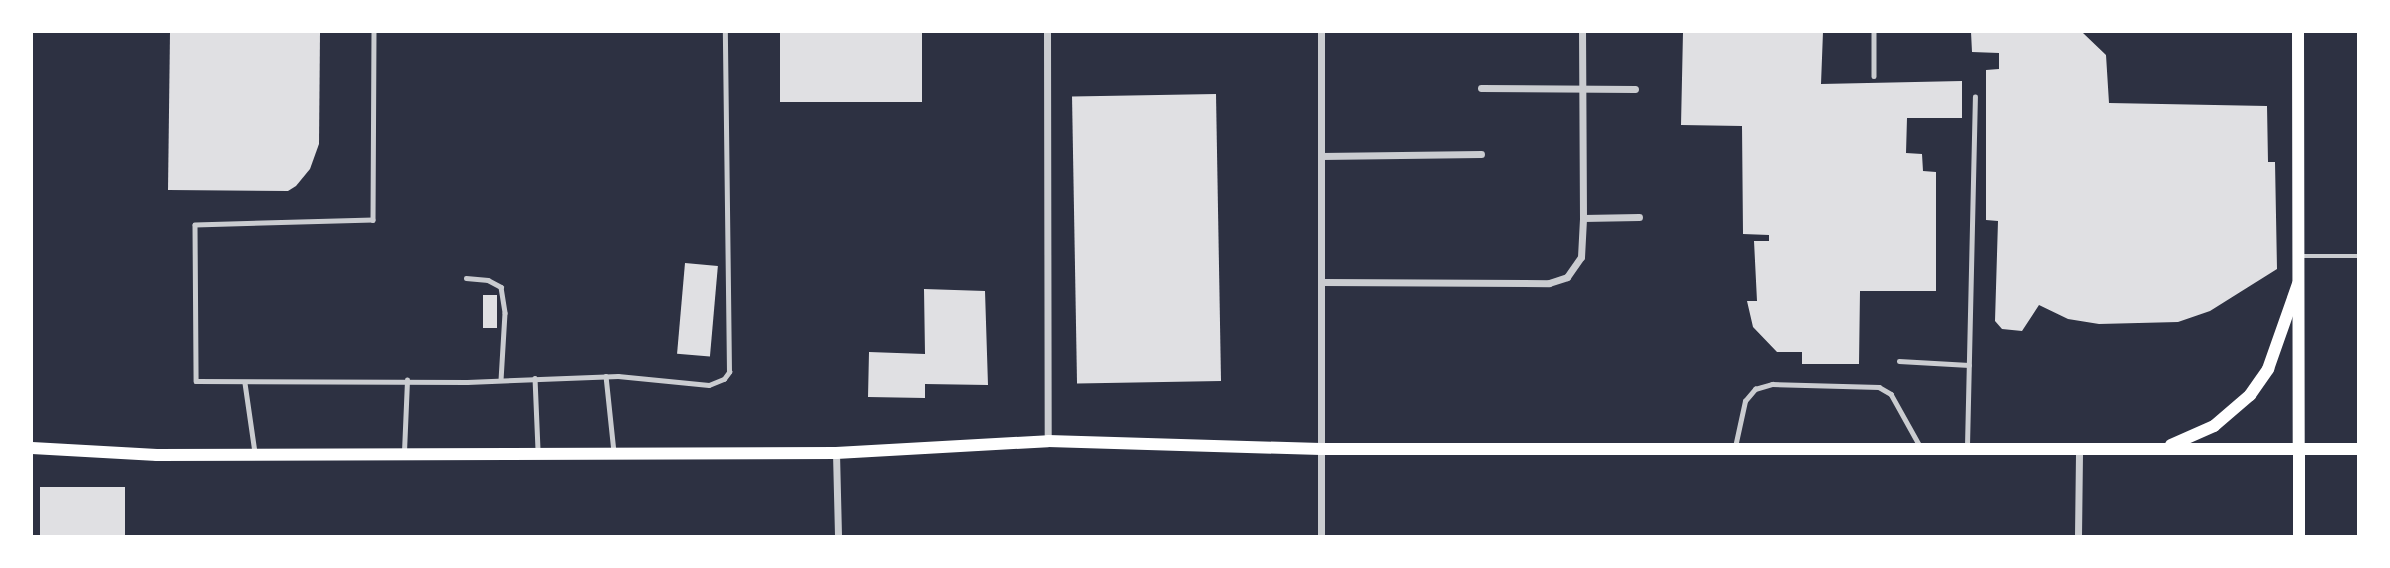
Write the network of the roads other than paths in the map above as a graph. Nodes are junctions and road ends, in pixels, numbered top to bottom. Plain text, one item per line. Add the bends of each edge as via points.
1 (374, 32) edge
2 (725, 32) edge
3 (1047, 32) edge
4 (1321, 32) edge
5 (1582, 32) edge
6 (1874, 32) edge
7 (2298, 32) edge
8 (1874, 76) dead end
9 (1481, 88) dead end
10 (1581, 88) junction
11 (1635, 89) dead end
12 (1975, 97) dead end
13 (1481, 155) dead end
14 (1321, 156) junction
15 (1639, 217) dead end
16 (1584, 218) junction
17 (2358, 256) edge
18 (2298, 257) junction
19 (466, 278) dead end
20 (1322, 282) junction
21 (2298, 284) junction
22 (1899, 361) dead end
23 (1969, 365) junction
24 (606, 376) junction
25 (535, 378) junction
26 (407, 380) junction
27 (501, 380) junction
28 (245, 383) junction
29 (1048, 440) junction
30 (32, 448) edge
31 (1321, 449) junction
32 (1734, 449) junction
33 (2299, 449) junction
34 (2358, 449) edge
35 (1922, 450) junction
36 (1967, 450) junction
37 (2156, 450) junction
38 (2080, 451) junction
39 (255, 452) junction
40 (404, 453) junction
41 (538, 453) junction
42 (615, 453) junction
43 (836, 453) junction
44 (838, 537) edge
45 (1321, 537) edge
46 (2077, 537) edge
47 (2299, 537) edge

1 - 28 lane via 373,220 194,226 194,379
2 - 24 lane via 727,376 709,385
3 - 29 street
4 - 14 street
5 - 10 street
6 - 8 lane
7 - 18 main road
9 - 10 street
10 - 11 street
10 - 16 street
12 - 23 lane
13 - 14 street
14 - 20 street
15 - 16 street
16 - 20 street via 1576,269 1549,283
17 - 18 lane
18 - 21 main road
19 - 27 lane via 488,280 501,287 505,313
20 - 31 street
21 - 33 main road
21 - 37 main road via 2268,369 2250,395 2214,426
22 - 23 lane
23 - 36 lane
24 - 25 lane
24 - 42 lane
25 - 27 lane
25 - 41 lane
26 - 27 lane
26 - 28 lane
26 - 40 lane
28 - 39 lane
29 - 31 main road
29 - 43 main road
30 - 39 main road via 157,455
31 - 32 main road
31 - 45 street
32 - 35 main road
32 - 35 lane via 1745,401 1755,389 1772,384 1879,387 1891,394
33 - 34 main road
33 - 37 main road
33 - 47 main road
35 - 36 main road
36 - 38 main road
37 - 38 main road
38 - 46 street
39 - 40 main road
40 - 41 main road
41 - 42 main road
42 - 43 main road
43 - 44 street

